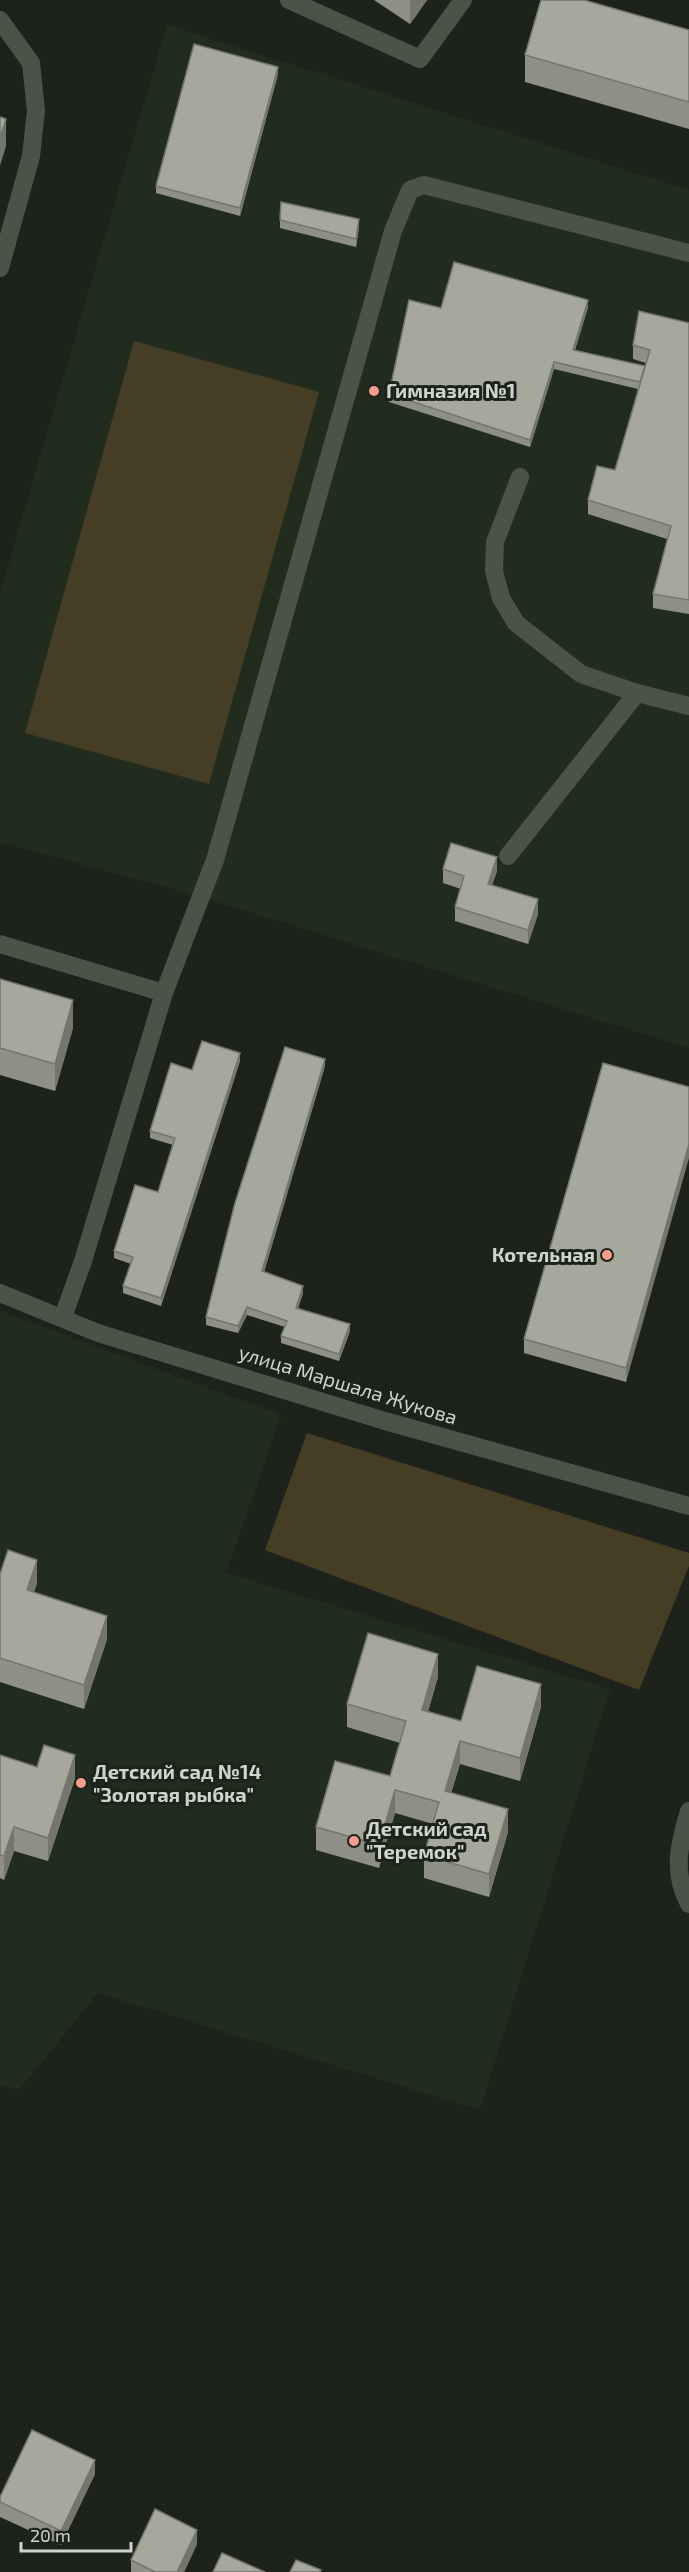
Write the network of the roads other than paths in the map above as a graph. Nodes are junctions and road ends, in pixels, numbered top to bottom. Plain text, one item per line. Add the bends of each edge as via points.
1 (289, 0) edge
2 (464, 0) edge
3 (0, 20) edge
4 (689, 253) edge
5 (0, 268) edge
6 (520, 477) dead end
7 (637, 693) junction
8 (689, 706) edge
9 (508, 856) dead end
10 (0, 944) edge
11 (164, 993) junction
12 (0, 1293) edge
13 (63, 1317) junction
14 (689, 1506) edge
15 (689, 1811) edge
16 (689, 1904) edge

1 - 2 street via 420,59
3 - 5 street via 31,63 36,111 31,156
4 - 11 street via 424,185 410,190 393,231 215,860
6 - 7 street via 495,542 494,571 501,598 516,623 581,674
7 - 8 street
7 - 9 street
10 - 11 street
11 - 13 street
12 - 13 street, улица Маршала Жукова
13 - 14 street, улица Маршала Жукова via 98,1334
15 - 16 street via 679,1844 679,1885

